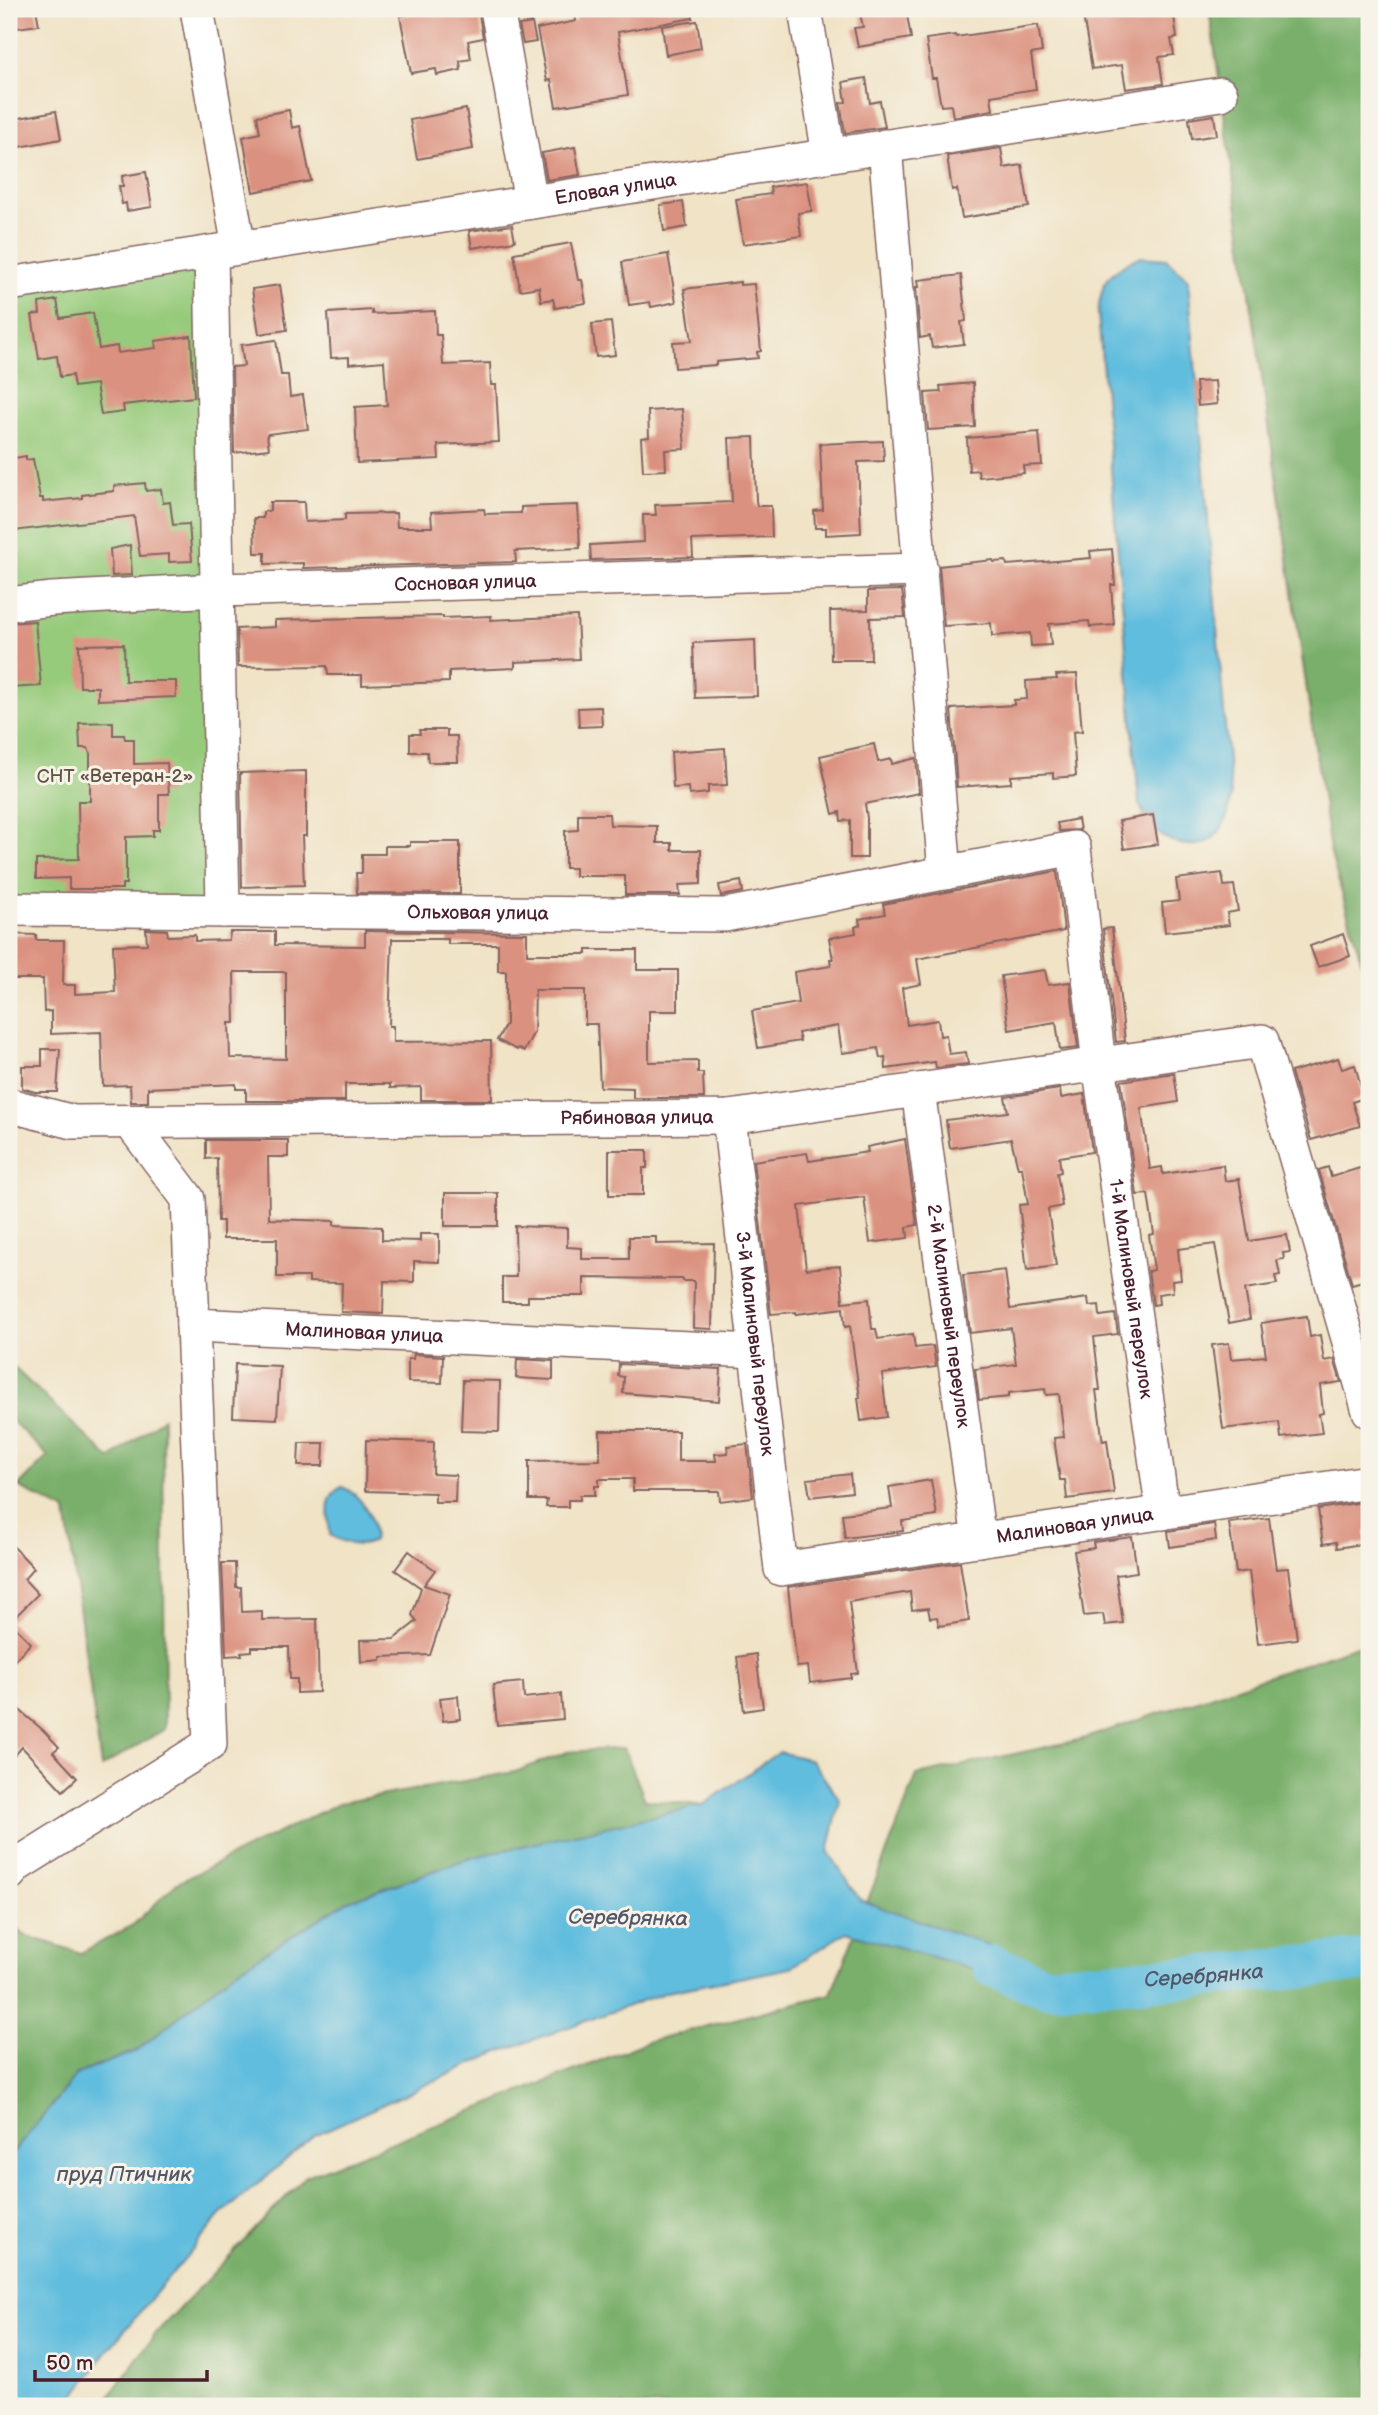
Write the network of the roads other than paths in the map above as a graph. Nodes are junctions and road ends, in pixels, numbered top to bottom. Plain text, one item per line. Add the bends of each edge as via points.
1 (197, 9) edge
2 (497, 9) edge
3 (805, 9) edge
4 (1222, 94) dead end
5 (885, 146) junction
6 (829, 155) junction
7 (531, 202) junction
8 (225, 250) junction
9 (9, 284) edge
10 (921, 570) junction
11 (218, 590) junction
12 (9, 604) edge
13 (945, 873) junction
14 (9, 909) edge
15 (223, 911) junction
16 (1099, 1064) junction
17 (918, 1090) junction
18 (9, 1105) edge
19 (729, 1117) junction
20 (130, 1122) junction
21 (193, 1325) junction
22 (756, 1352) junction
23 (1369, 1411) edge
24 (1369, 1482) edge
25 (1163, 1513) junction
26 (979, 1540) junction
27 (781, 1569) joint
28 (9, 1874) edge

1 - 8 street
2 - 7 street
3 - 6 street
4 - 5 street, Еловая улица
5 - 6 street, Еловая улица
5 - 10 street
6 - 7 street, Еловая улица
7 - 8 street, Еловая улица
8 - 9 street, Еловая улица
8 - 11 street
10 - 11 street, Сосновая улица
10 - 13 street
11 - 12 street, Сосновая улица
11 - 15 street
13 - 15 street, Ольховая улица via 725,915
13 - 16 street, Ольховая улица via 1074,848
14 - 15 street, Ольховая улица
16 - 17 street, Рябиновая улица
16 - 23 street, Рябиновая улица via 1262,1041
16 - 25 street, 1-й Малиновый переулок
17 - 19 street, Рябиновая улица
17 - 26 street, 2-й Малиновый переулок
18 - 20 street, Рябиновая улица via 73,1122
19 - 20 street, Рябиновая улица
19 - 22 street, 3-й Малиновый переулок
20 - 21 street via 188,1199
21 - 22 street, Малиновая улица
21 - 28 street via 210,1744
22 - 27 street, 3-й Малиновый переулок
24 - 25 street, Малиновая улица
25 - 26 street, Малиновая улица
26 - 27 street, Малиновая улица

